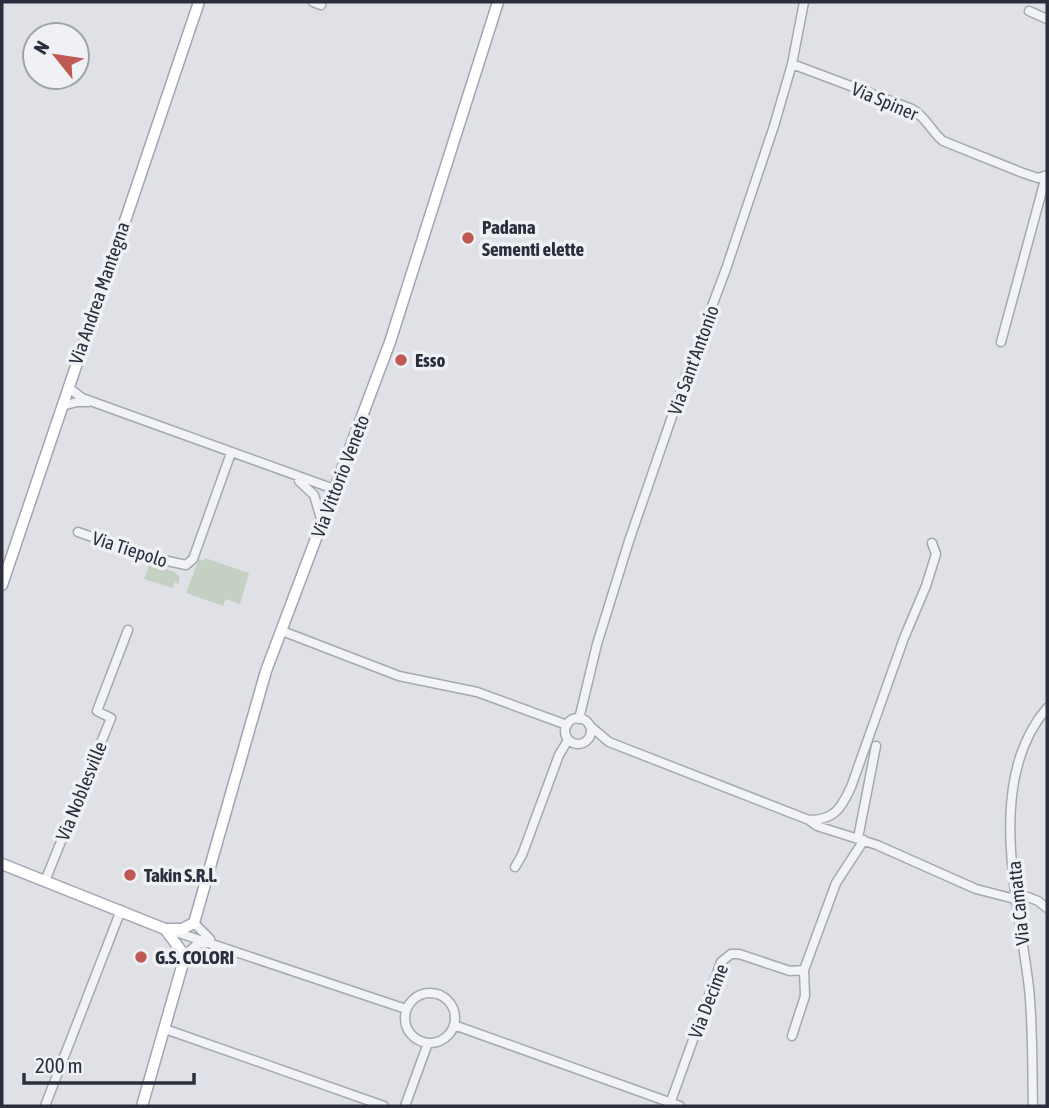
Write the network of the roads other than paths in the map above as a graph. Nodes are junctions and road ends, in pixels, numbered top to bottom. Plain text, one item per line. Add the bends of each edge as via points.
1 (199, 2) edge
2 (498, 2) edge
3 (804, 2) edge
4 (1029, 11) dead end
5 (1047, 19) edge
6 (792, 64) junction
7 (1047, 175) edge
8 (1001, 342) dead end
9 (70, 394) junction
10 (231, 453) junction
11 (342, 472) junction
12 (294, 477) junction
13 (319, 484) junction
14 (333, 493) junction
15 (314, 495) junction
16 (322, 522) junction
17 (78, 532) dead end
18 (932, 543) dead end
19 (2, 585) edge
20 (128, 630) dead end
21 (282, 631) junction
22 (1047, 708) edge
23 (579, 719) junction
24 (567, 725) junction
25 (590, 726) junction
26 (568, 740) junction
27 (586, 742) junction
28 (609, 742) junction
29 (876, 746) dead end
30 (830, 817) junction
31 (809, 820) junction
32 (832, 831) junction
33 (857, 838) junction
34 (2, 864) edge
35 (515, 867) dead end
36 (44, 881) junction
37 (1015, 896) junction
38 (1047, 908) edge
39 (121, 910) junction
40 (194, 923) junction
41 (165, 929) junction
42 (215, 943) junction
43 (185, 956) junction
44 (804, 970) junction
45 (406, 1009) junction
46 (454, 1026) junction
47 (165, 1029) junction
48 (792, 1036) dead end
49 (428, 1043) junction
50 (671, 1101) junction
51 (45, 1106) edge
52 (142, 1106) edge
53 (384, 1106) edge
54 (405, 1106) edge
55 (680, 1106) edge
56 (1033, 1106) edge

1 - 9 main road, Via Andrea Mantegna
2 - 11 main road, Via Vittorio Veneto via 390,342
3 - 6 street, Via Sant'Antonio
4 - 5 street
6 - 7 street, Via Spiner via 912,109 943,141 1038,178
6 - 23 street, Via Sant'Antonio via 726,269 629,541
7 - 8 street
9 - 10 street
9 - 19 main road, Via Andrea Mantegna via 62,405
10 - 12 street
10 - 17 street, Via Tiepolo via 193,559 186,565
11 - 13 street
11 - 14 main road, Via Vittorio Veneto
12 - 13 street
12 - 15 street
13 - 14 street
14 - 15 street
14 - 16 main road, Via Vittorio Veneto
15 - 16 street
16 - 21 main road, Via Vittorio Veneto
18 - 30 street via 936,554 926,586 851,788 845,803
20 - 36 street, Via Noblesville via 97,711 111,718
21 - 24 street via 399,676 477,692
21 - 40 main road, Via Vittorio Veneto via 266,671
22 - 37 street, Via Camatta via 1024,745 1011,800
23 - 24 street
23 - 25 street
24 - 26 street
25 - 27 street
25 - 28 street
26 - 27 street
26 - 35 street
27 - 28 street
28 - 31 street
29 - 33 street
30 - 31 street
30 - 32 street
30 - 33 street
31 - 32 street
32 - 33 street
33 - 37 street via 976,889
33 - 44 street
34 - 36 main road
36 - 39 main road
37 - 38 street
37 - 56 street, Via Camatta via 1029,989
39 - 41 main road
39 - 51 street
40 - 41 main road
40 - 42 street
41 - 42 street
41 - 43 main road
42 - 43 street via 197,944
42 - 45 street
43 - 47 main road
44 - 48 street via 804,996
44 - 50 street, Via Decime via 790,971 738,954 726,956
45 - 46 street via 415,997 436,993 453,1009
45 - 49 street via 409,1032
46 - 49 street via 444,1038
46 - 50 street
47 - 52 main road
47 - 53 street
49 - 54 street
50 - 55 street

